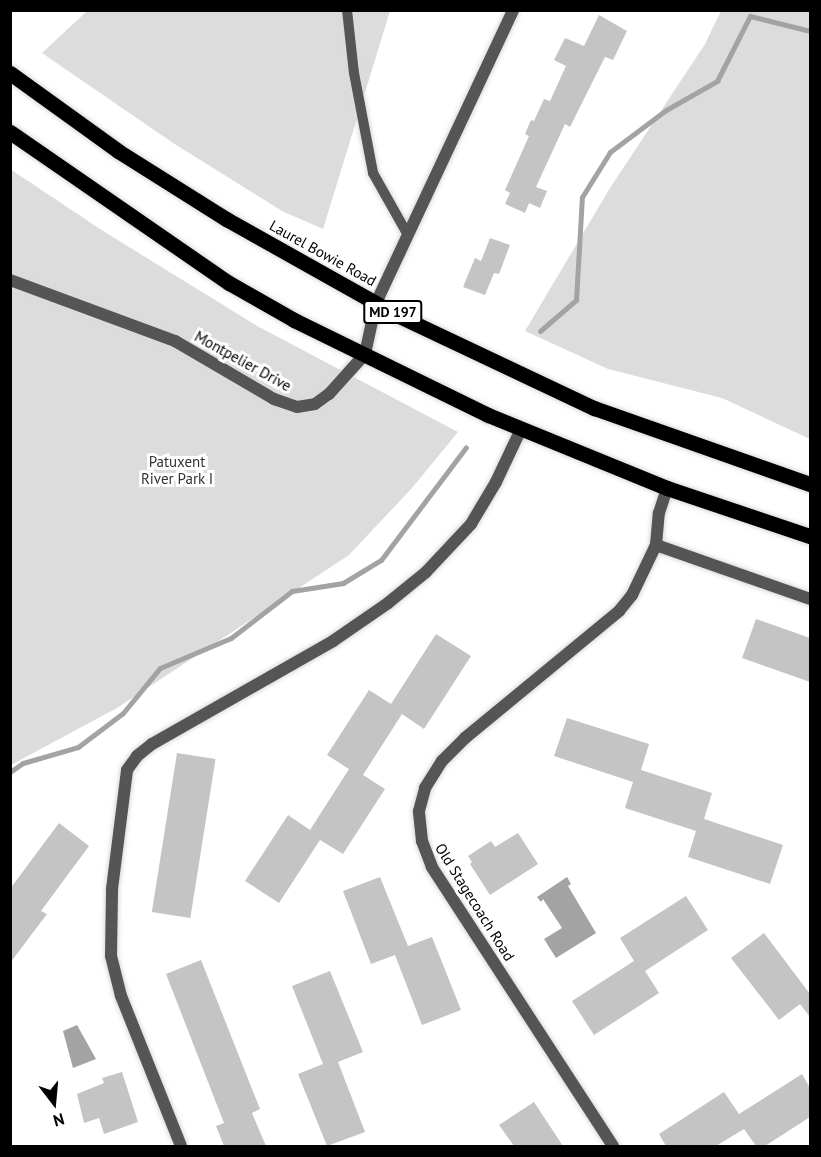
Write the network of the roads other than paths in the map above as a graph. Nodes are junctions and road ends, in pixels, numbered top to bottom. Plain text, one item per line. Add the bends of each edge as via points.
1 (347, 10) edge
2 (513, 10) edge
3 (10, 73) edge
4 (10, 132) edge
5 (408, 235) junction
6 (10, 280) edge
7 (376, 303) junction
8 (365, 354) junction
9 (521, 429) junction
10 (810, 484) edge
11 (667, 488) junction
12 (810, 536) edge
13 (656, 545) junction
14 (810, 599) edge
15 (181, 1146) edge
16 (614, 1146) edge

1 - 5 lane via 354,73 373,173
2 - 5 street, Montpelier Drive
3 - 7 main road, Laurel Bowie Road / MD 197 via 128,158 226,219
4 - 8 main road via 229,283
5 - 7 street, Montpelier Drive
6 - 8 street, Montpelier Drive via 175,340 274,399 297,406 315,404 329,394
7 - 8 street, Montpelier Drive
7 - 10 main road, Laurel Bowie Road / MD 197 via 594,408
8 - 9 main road
9 - 11 main road
9 - 15 street via 471,524 426,572 333,641 152,744 127,770 112,889 113,967
11 - 12 main road
11 - 13 street, Old Stagecoach Road via 659,513
13 - 14 street
13 - 16 street, Old Stagecoach Road via 632,595 619,612 465,738 442,761 425,788 419,811 423,846 432,867

